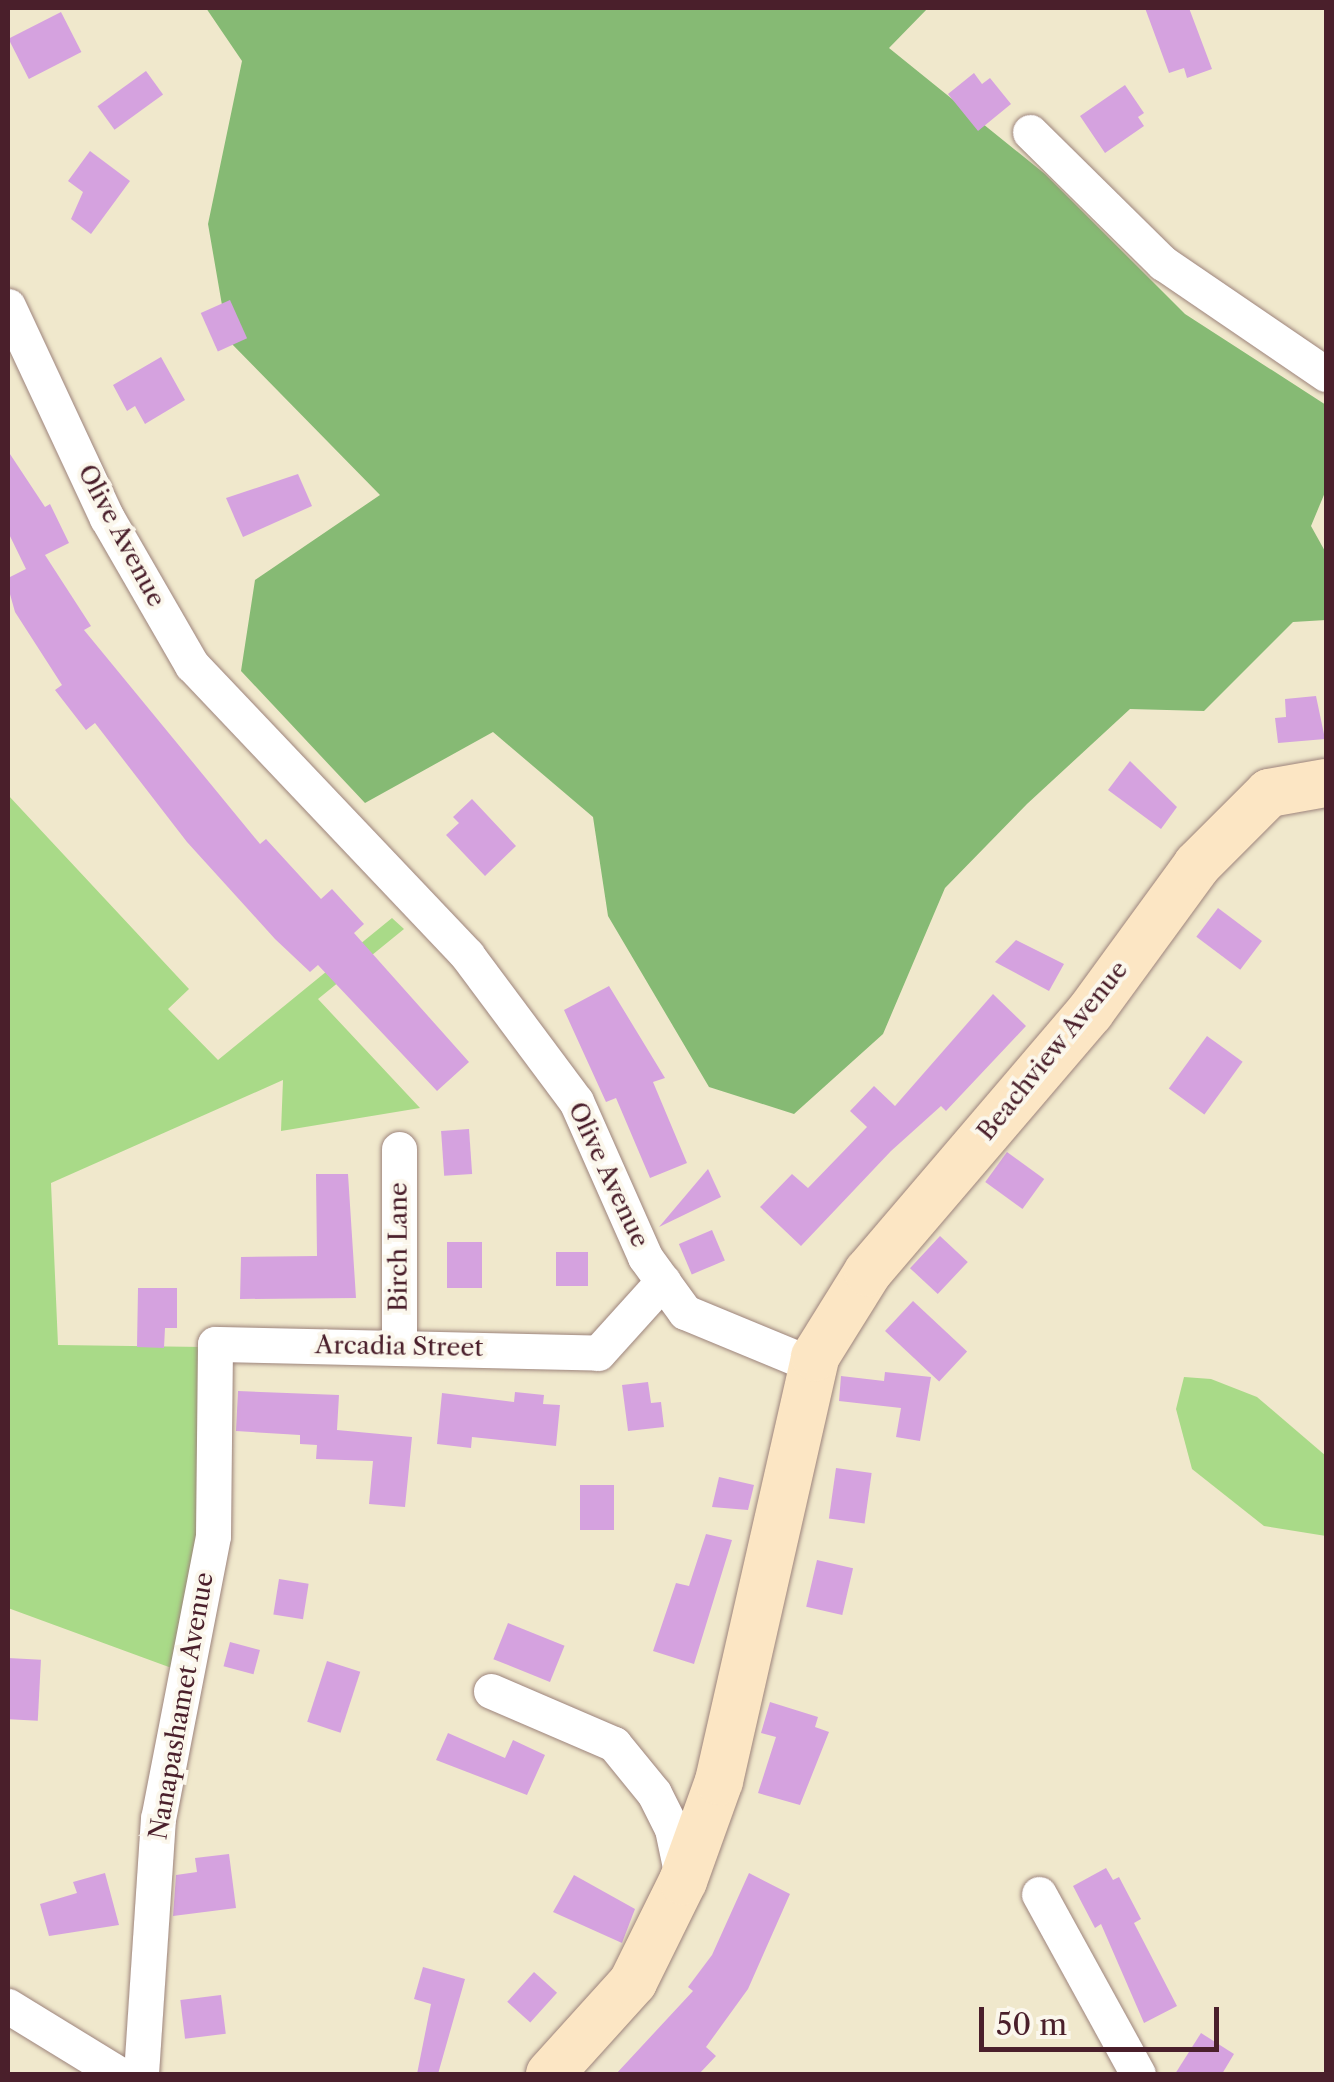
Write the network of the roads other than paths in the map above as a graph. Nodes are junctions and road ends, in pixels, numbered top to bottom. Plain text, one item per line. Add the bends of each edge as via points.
1 (1030, 132) dead end
2 (8, 306) edge
3 (1326, 374) edge
4 (1326, 782) edge
5 (399, 1149) dead end
6 (663, 1281) junction
7 (399, 1346) junction
8 (813, 1365) junction
9 (214, 1458) joint
10 (491, 1691) dead end
11 (683, 1881) junction
12 (1039, 1894) dead end
13 (8, 2006) edge
14 (118, 2074) edge
15 (141, 2074) edge
16 (550, 2074) edge
17 (1138, 2074) edge

1 - 3 street via 1163,263
2 - 6 street, Olive Avenue via 107,518 192,665 467,954 576,1101 644,1256
4 - 8 street, Beachview Avenue via 1269,793 1197,865 1090,1012 868,1272
5 - 7 street, Birch Lane
6 - 7 street, Arcadia Street via 598,1353
6 - 8 street, Olive Avenue via 685,1312
7 - 9 street, Arcadia Street via 215,1344
8 - 11 street via 719,1781
9 - 15 street, Nanapashamet Avenue via 213,1536 158,1819
10 - 11 street via 614,1744 654,1793 672,1829
11 - 16 street via 633,1982
12 - 17 street
13 - 14 street

